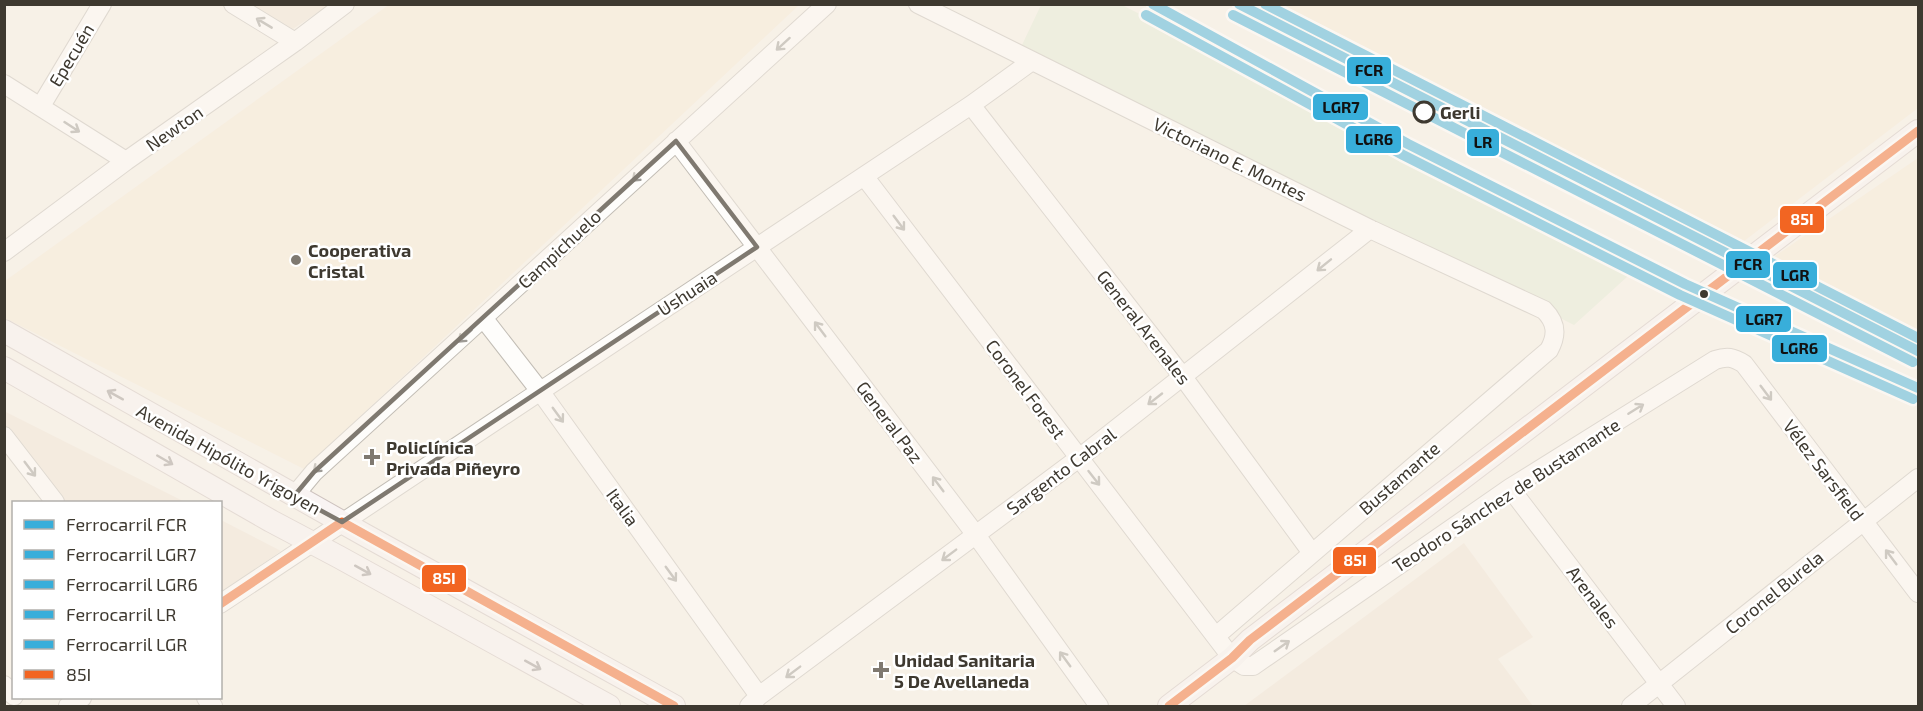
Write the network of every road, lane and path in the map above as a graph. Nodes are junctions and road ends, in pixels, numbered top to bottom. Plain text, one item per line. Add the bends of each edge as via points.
1 (102, 4) edge
2 (233, 4) edge
3 (345, 4) edge
4 (827, 4) edge
5 (918, 4) edge
6 (296, 42) junction
7 (1032, 61) junction
8 (4, 84) edge
9 (971, 105) junction
10 (40, 106) junction
11 (1918, 131) edge
12 (675, 141) junction
13 (126, 161) junction
14 (864, 176) junction
15 (1370, 229) junction
16 (757, 247) junction
17 (4, 252) edge
18 (1544, 310) joint
19 (484, 319) junction
20 (4, 332) edge
21 (1723, 357) joint
22 (4, 368) edge
23 (1183, 377) junction
24 (540, 391) junction
25 (4, 436) edge
26 (1079, 458) junction
27 (1918, 478) edge
28 (1510, 488) junction
29 (294, 496) junction
30 (54, 501) edge
31 (1863, 521) junction
32 (342, 522) junction
33 (976, 535) junction
34 (312, 542) junction
35 (1312, 553) junction
36 (1918, 593) edge
37 (222, 603) edge
38 (1216, 636) junction
39 (1232, 658) junction
40 (1659, 684) junction
41 (754, 701) edge
42 (604, 705) edge
43 (674, 706) edge
44 (1099, 706) edge
45 (1169, 706) edge
46 (1631, 706) edge
47 (1676, 706) edge

1 - 10 street, Epecuén
6 -> 2 street
3 - 6 street, Newton
4 -> 12 street, Campichuelo
5 - 7 street, Victoriano E. Montes
6 - 13 street, Newton
7 - 9 street, Ushuaia
7 - 15 street, Victoriano E. Montes
8 - 10 street
9 - 14 street, Ushuaia
9 - 23 street, General Arenales
10 -> 13 street
11 - 39 main road via 1250,640
12 - 16 street, General Paz
12 -> 19 street, Campichuelo
13 - 17 street, Newton
14 - 16 street, Ushuaia
14 -> 26 street, Coronel Forest
15 - 18 street, Victoriano E. Montes
15 -> 23 street, Sargento Cabral
16 - 24 street, Ushuaia
33 -> 16 street, General Paz
18 - 35 street, Bustamante via 1555,328 1549,350
19 - 24 street, Italia
19 -> 29 street, Campichuelo via 314,472
29 -> 20 main road, Avenida Hipólito Yrigoyen
28 -> 21 street, Teodoro Sánchez de Bustamante
21 -> 31 street, Vélez Sarsfield via 1734,357 1744,364
22 -> 34 main road, Avenida Hipólito Yrigoyen
23 -> 26 street, Sargento Cabral
23 - 35 street, General Arenales
24 - 32 street, Ushuaia
24 -> 41 street, Italia
25 -> 30 street
26 - 33 street, Sargento Cabral
26 -> 38 street, Coronel Forest
27 - 31 street, Coronel Burela
39 -> 28 street, Teodoro Sánchez de Bustamante via 1244,666 1254,666
28 - 40 street, Arenales
29 - 32 main road, Avenida Hipólito Yrigoyen
36 -> 31 street, Vélez Sarsfield
31 - 40 street, Coronel Burela
32 - 34 street, Ushuaia
32 - 43 main road, Avenida Hipólito Yrigoyen
33 -> 41 street, Sargento Cabral
44 -> 33 street, General Paz
34 - 37 street, Ushuaia
34 -> 42 main road, Avenida Hipólito Yrigoyen
35 - 38 street, Bustamante
38 - 39 street, Coronel Forest
39 - 45 main road
40 - 46 street, Coronel Burela
40 - 47 street, Arenales

